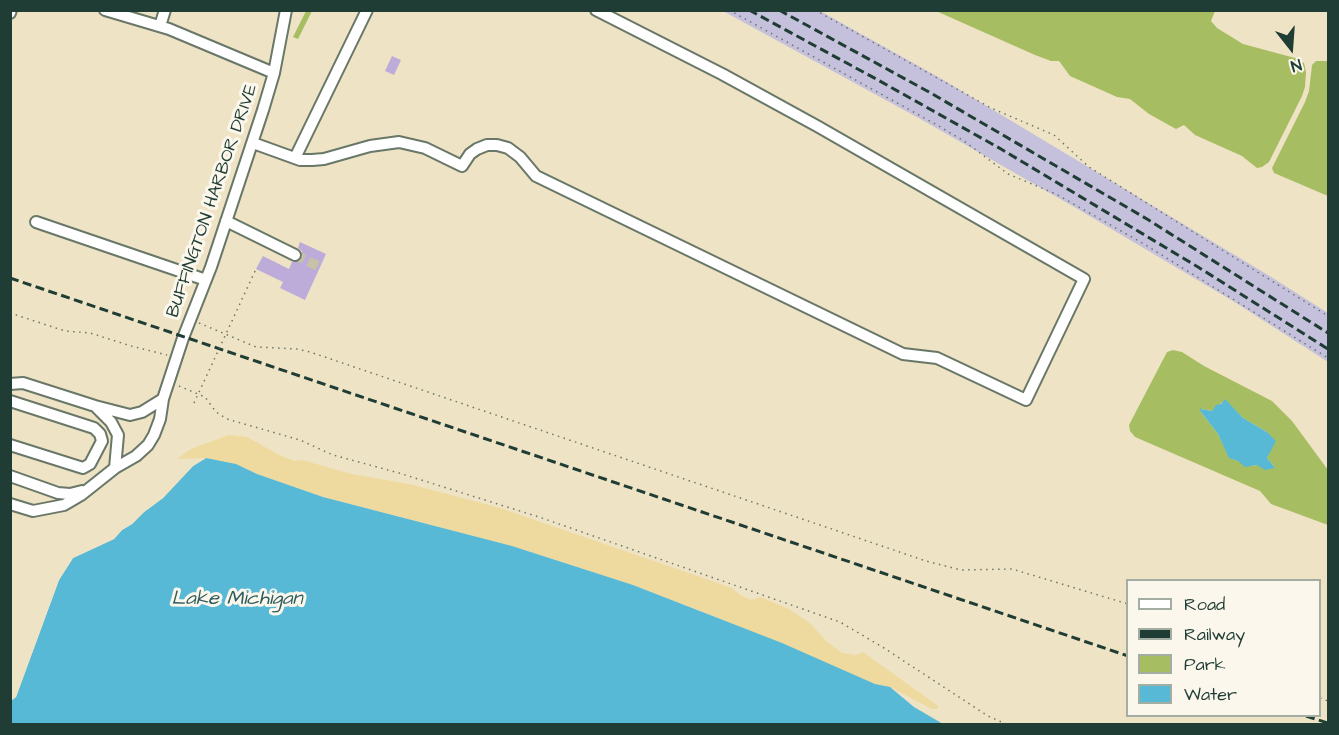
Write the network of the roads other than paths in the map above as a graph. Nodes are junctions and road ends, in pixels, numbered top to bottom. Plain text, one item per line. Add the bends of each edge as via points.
1 (105, 10) edge
2 (165, 10) edge
3 (286, 10) edge
4 (367, 10) edge
5 (596, 10) edge
6 (160, 27) junction
7 (274, 73) junction
8 (253, 143) junction
9 (295, 158) junction
10 (226, 221) junction
11 (36, 222) dead end
12 (295, 255) tunnel mouth
13 (206, 280) junction
14 (10, 384) edge
15 (163, 399) junction
16 (10, 401) edge
17 (95, 406) junction
18 (10, 445) edge
19 (86, 468) junction
20 (115, 468) junction
21 (10, 476) edge
22 (96, 484) junction
23 (10, 504) edge

1 - 6 street
2 - 6 street
3 - 7 street, BUFFINGTON HARBOR DRIVE
4 - 9 street
5 - 9 street via 820,128 1084,279 1026,400 938,358 903,354 545,180 531,172 508,148 487,145 470,154 462,166 425,148 399,142 324,159
6 - 7 street
7 - 8 street, BUFFINGTON HARBOR DRIVE
8 - 9 street
8 - 10 street, BUFFINGTON HARBOR DRIVE
10 - 12 street
10 - 13 street, BUFFINGTON HARBOR DRIVE
11 - 13 street
13 - 15 street, BUFFINGTON HARBOR DRIVE
14 - 17 street via 23,383
15 - 17 street via 130,415
15 - 20 street, BUFFINGTON HARBOR DRIVE via 160,419 148,445
16 - 19 street via 97,430 102,441
17 - 20 street via 118,435
18 - 19 street
19 - 22 street
20 - 22 street, BUFFINGTON HARBOR DRIVE
21 - 22 street via 63,494
22 - 23 street, BUFFINGTON HARBOR DRIVE via 64,505 47,510 33,511

